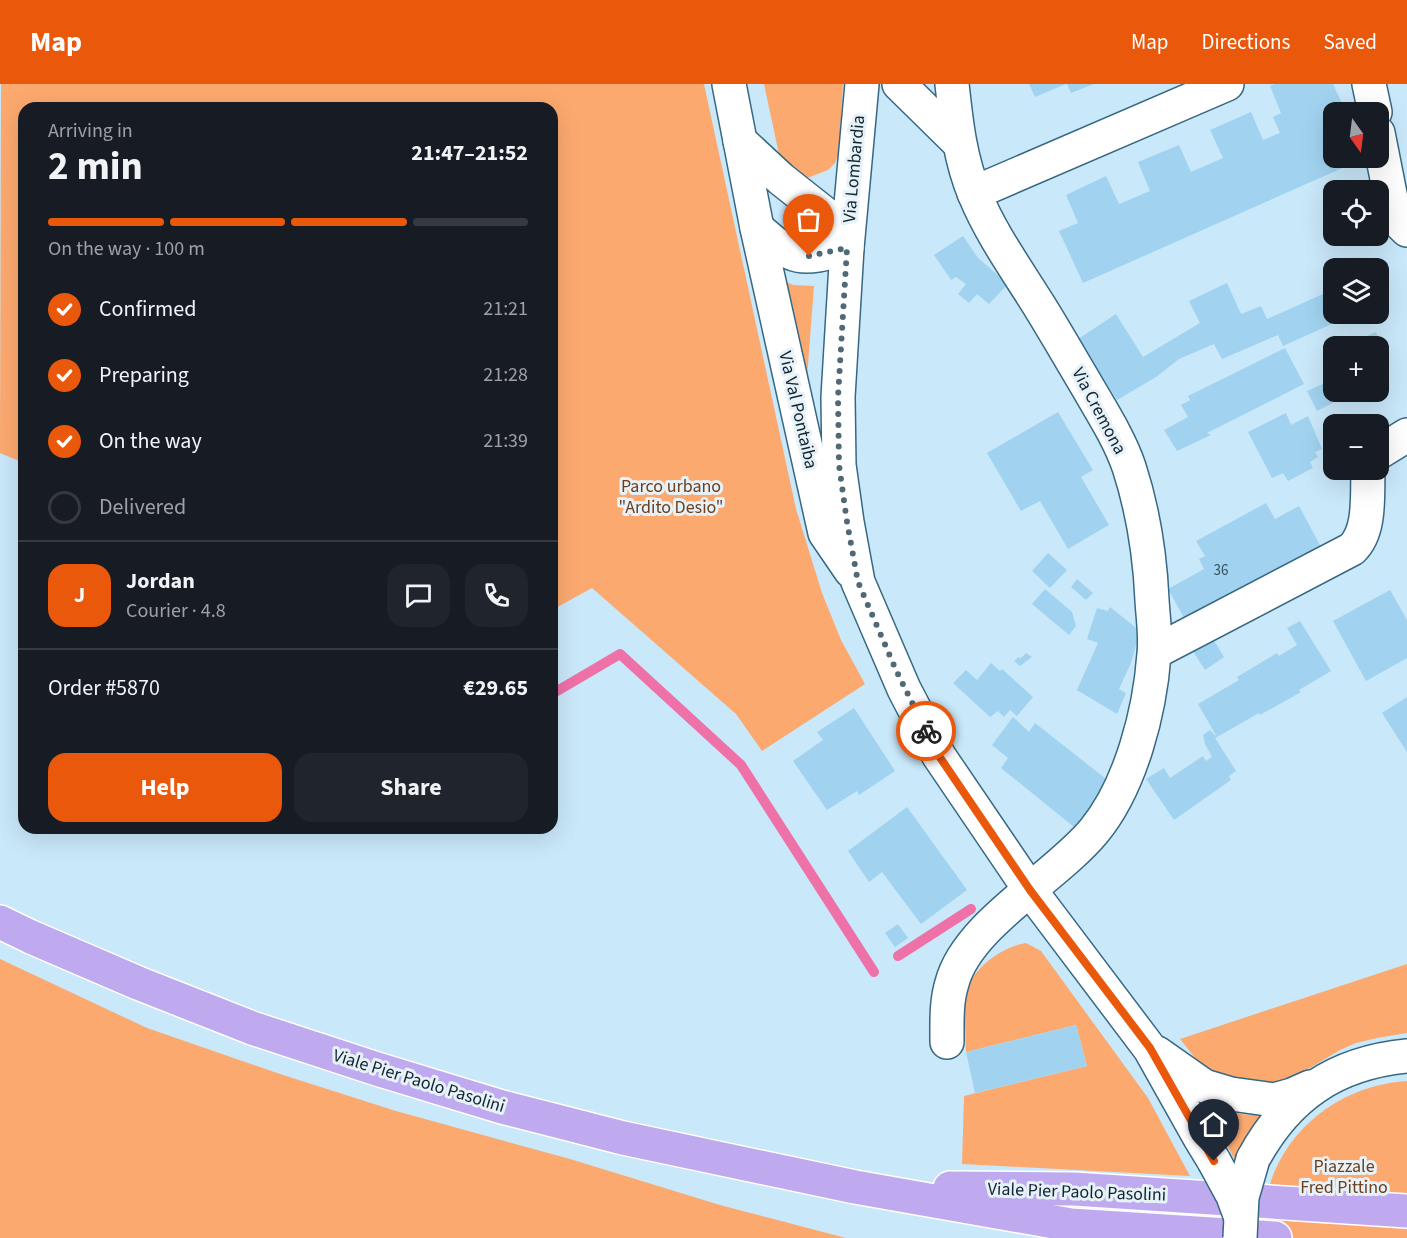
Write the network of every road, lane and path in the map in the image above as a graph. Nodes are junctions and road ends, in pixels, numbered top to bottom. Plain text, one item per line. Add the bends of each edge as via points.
1 (729, 84) edge
2 (862, 84) edge
3 (899, 84) edge
4 (952, 84) edge
5 (1227, 84) edge
6 (1369, 84) edge
7 (1373, 102) edge
8 (740, 141) junction
9 (959, 142) junction
10 (855, 158) junction
11 (1385, 168) edge
12 (781, 179) junction
13 (974, 193) junction
14 (757, 228) junction
15 (1407, 230) edge
16 (847, 248) junction
17 (1407, 435) edge
18 (1389, 446) edge
19 (1367, 480) edge
20 (858, 582) junction
21 (1155, 652) junction
22 (1030, 890) junction
23 (0, 922) edge
24 (948, 1042) dead end
25 (1150, 1048) junction
26 (1407, 1056) edge
27 (1317, 1084) junction
28 (855, 1187) junction
29 (1407, 1211) edge
30 (1240, 1227) edge
31 (1275, 1238) edge

1 - 8 street, Via Val Pontaiba
2 - 10 street, Via Lombardia
3 - 9 street, Via Cremona
4 - 9 street, Via Cremona
5 - 13 street
6 - 7 street
8 - 12 street
8 - 14 street, Via Val Pontaiba
9 - 13 street, Via Cremona
10 - 12 street via 841,175 821,185 798,185
10 - 16 street, Via Lombardia
11 - 15 street via 1393,209
12 - 16 street via 824,213
13 - 21 street, Via Cremona via 990,227 1114,433 1128,467 1142,514 1151,575
14 - 16 street via 791,254 809,256
14 - 20 street, Via Val Pontaiba via 825,533
16 - 20 street, Via Lombardia via 838,397 839,465
17 - 18 street
19 - 21 street via 1364,530 1361,541 1352,549
20 - 22 street, Via Lombardia via 904,689 939,756
21 - 22 street, Via Cremona via 1137,744 1119,790 1096,828 1074,854
22 - 24 street via 964,953 947,1006
22 - 25 street, Via Lombardia
23 - 28 main road, Viale Pier Paolo Pasolini via 231,1020 377,1069 623,1138
25 - 27 street, Via Lombardia via 1204,1086 1231,1094 1274,1100
25 - 30 street, Via Lombardia, bridge via 1233,1196
26 - 27 street via 1384,1058 1344,1070
27 - 30 street, bridge via 1279,1119 1253,1159 1246,1178
28 - 29 main road, Viale Pier Paolo Pasolini via 1074,1189
28 - 31 main road, Viale Pier Paolo Pasolini via 1071,1225

